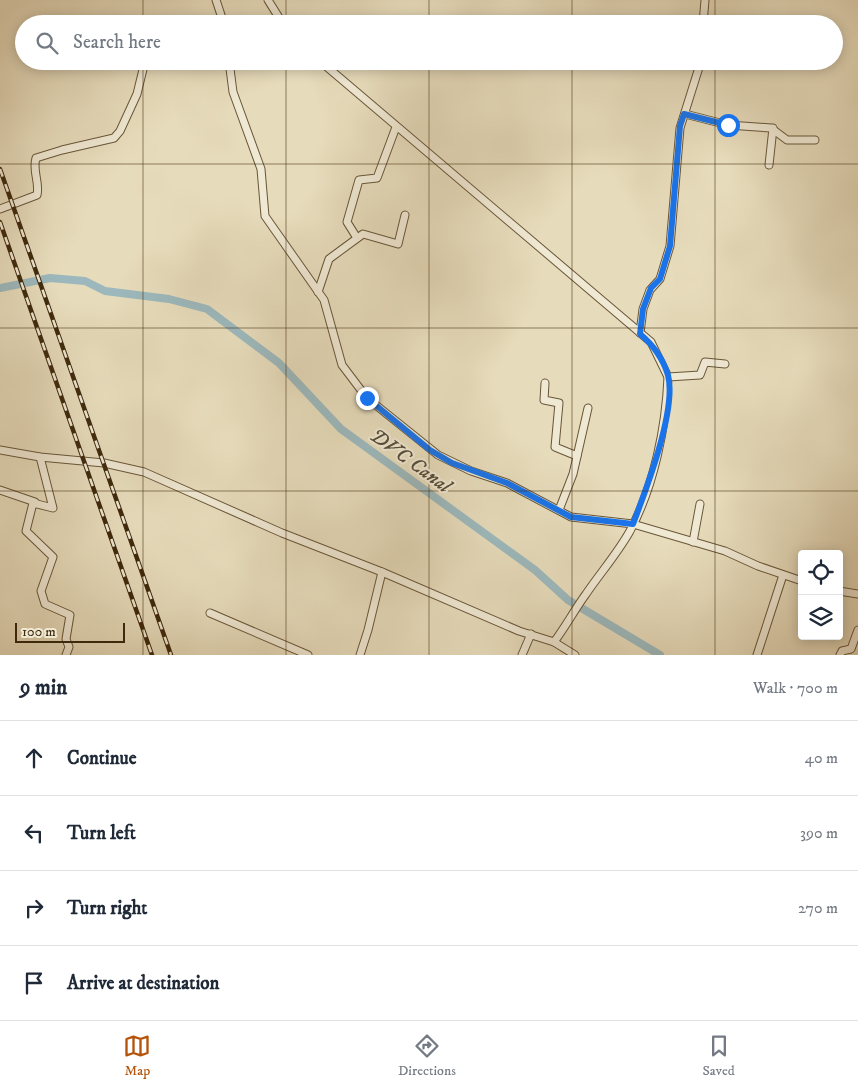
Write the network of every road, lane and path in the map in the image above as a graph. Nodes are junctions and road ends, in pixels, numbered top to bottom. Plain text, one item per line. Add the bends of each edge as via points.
1 (216, 0) edge
2 (268, 0) edge
3 (705, 0) edge
4 (221, 15) edge
5 (277, 15) edge
6 (704, 15) edge
7 (143, 70) edge
8 (230, 70) edge
9 (330, 70) edge
10 (697, 70) edge
11 (684, 114) junction
12 (396, 127) junction
13 (773, 128) junction
14 (815, 140) dead end
15 (769, 165) dead end
16 (0, 209) edge
17 (405, 215) dead end
18 (358, 238) junction
19 (318, 292) junction
20 (640, 334) junction
21 (725, 364) dead end
22 (668, 377) junction
23 (545, 382) dead end
24 (588, 408) dead end
25 (0, 450) edge
26 (577, 456) junction
27 (40, 457) junction
28 (0, 490) edge
29 (35, 502) junction
30 (700, 504) dead end
31 (559, 510) junction
32 (633, 524) junction
33 (693, 542) junction
34 (382, 572) junction
35 (783, 575) junction
36 (798, 580) edge
37 (843, 592) edge
38 (858, 594) edge
39 (210, 613) dead end
40 (858, 630) edge
41 (531, 634) junction
42 (554, 642) junction
43 (66, 655) edge
44 (308, 655) edge
45 (360, 655) edge
46 (522, 655) edge
47 (574, 655) edge
48 (757, 655) edge
49 (840, 655) edge

1 - 4 street
2 - 5 street
3 - 6 street
7 - 16 street via 137,94 117,136 36,158 37,195
8 - 19 street via 233,92 261,169 265,216
9 - 12 street
10 - 11 street
11 - 13 street via 728,125
11 - 20 street via 677,144 670,246 660,279 651,288 643,309
12 - 18 street via 377,178 359,180 347,222
12 - 20 street
13 - 14 street via 785,140
13 - 15 street
17 - 18 street via 398,244 364,234
18 - 19 street via 329,259
19 - 31 street via 328,308 342,365 367,398 438,455 507,483
20 - 22 street via 651,342
21 - 22 street via 704,362 700,375
22 - 32 street via 663,433
23 - 26 street via 544,400 559,403 555,447
24 - 26 street
25 - 27 street
26 - 31 street
27 - 29 street via 53,508
27 - 34 street via 104,462 144,472 248,519
28 - 29 street
29 - 43 street via 26,531 53,557 40,591 45,604 70,615
30 - 33 street
31 - 32 street via 576,518
32 - 33 street
32 - 42 street via 612,561
33 - 35 street via 725,551
34 - 41 street
34 - 45 street
35 - 36 street
35 - 48 street
37 - 38 street
39 - 44 street
40 - 49 street via 851,649 842,651
41 - 42 street
41 - 46 street
42 - 47 street

